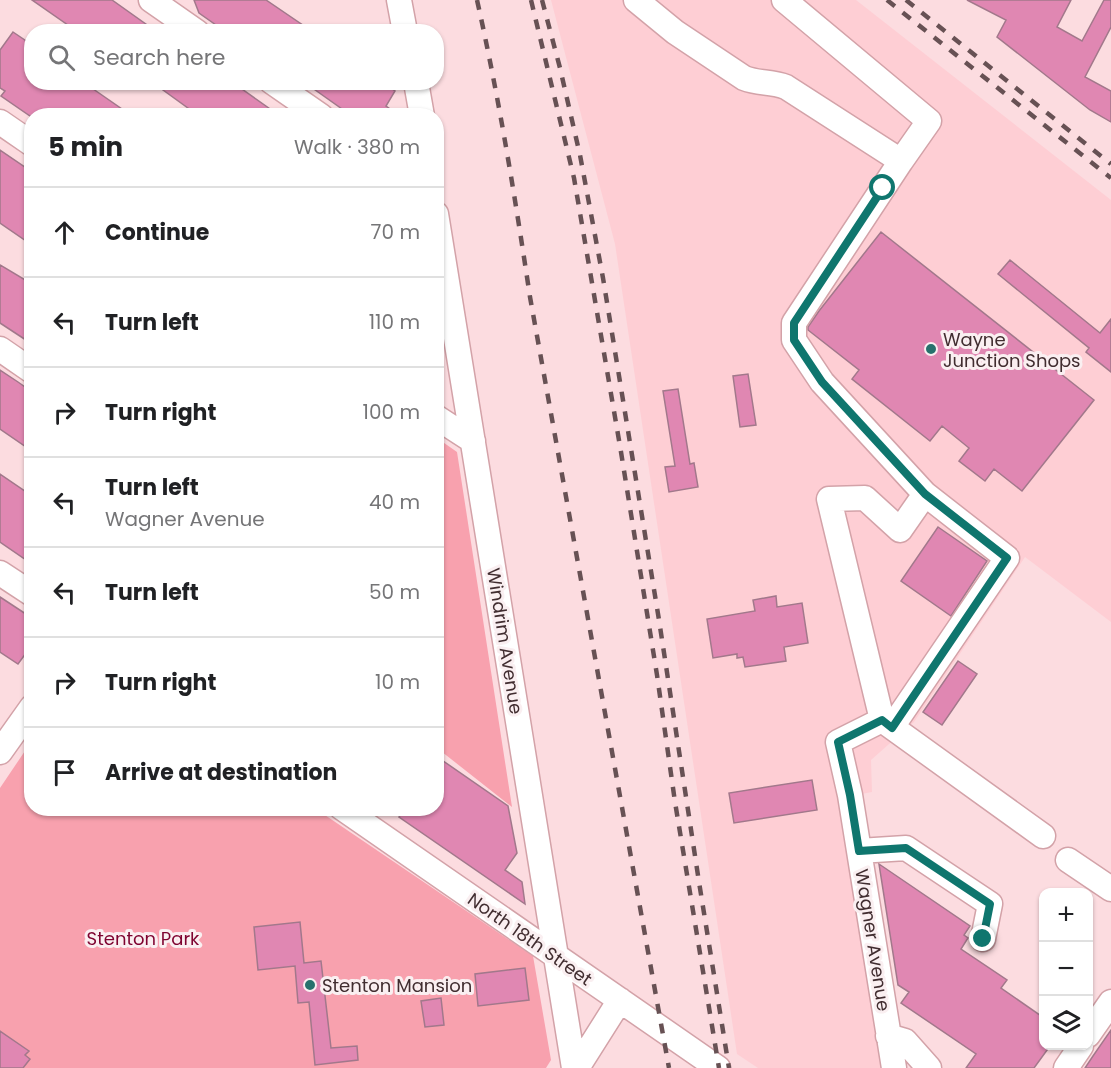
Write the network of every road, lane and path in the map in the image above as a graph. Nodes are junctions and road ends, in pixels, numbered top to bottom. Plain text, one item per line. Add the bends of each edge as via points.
1 (151, 0) edge
2 (399, 0) edge
3 (636, 0) edge
4 (784, 0) edge
5 (186, 24) edge
6 (404, 24) edge
7 (284, 90) edge
8 (417, 90) edge
9 (309, 108) edge
10 (421, 108) edge
11 (0, 122) edge
12 (24, 138) edge
13 (901, 161) junction
14 (444, 263) edge
15 (0, 349) edge
16 (24, 366) edge
17 (444, 422) edge
18 (473, 441) junction
19 (925, 494) junction
20 (0, 573) edge
21 (24, 589) edge
22 (24, 716) edge
23 (887, 724) junction
24 (3, 741) edge
25 (354, 816) edge
26 (1043, 836) dead end
27 (859, 851) junction
28 (1068, 860) dead end
29 (1111, 889) edge
30 (983, 939) dead end
31 (556, 956) junction
32 (620, 1000) junction
33 (1111, 1002) edge
34 (1093, 1029) edge
35 (888, 1036) junction
36 (1078, 1050) edge
37 (575, 1068) edge
38 (718, 1068) edge
39 (894, 1068) edge
40 (929, 1068) edge
41 (1066, 1068) edge

1 - 5 street
2 - 6 street
3 - 13 street via 675,32 744,78 786,87
4 - 13 street via 929,121
7 - 9 street
8 - 10 street
11 - 12 street
13 - 19 street via 794,323 794,340 822,382
14 - 18 street, Windrim Avenue
15 - 16 street
17 - 18 street
18 - 31 street, Windrim Avenue
19 - 23 street via 1007,558
19 - 23 street via 900,530 865,498 829,499
20 - 21 street
22 - 24 street
23 - 26 street
23 - 27 street, Wagner Avenue via 838,742
25 - 31 street, North 18th Street
27 - 30 street via 906,848 990,904
27 - 35 street, Wagner Avenue
28 - 29 street
31 - 32 street, North 18th Street
31 - 37 street, Windrim Avenue
32 - 37 street
32 - 38 street, North 18th Street
33 - 34 street
35 - 39 street, Wagner Avenue
35 - 40 street via 905,1041
36 - 41 street

